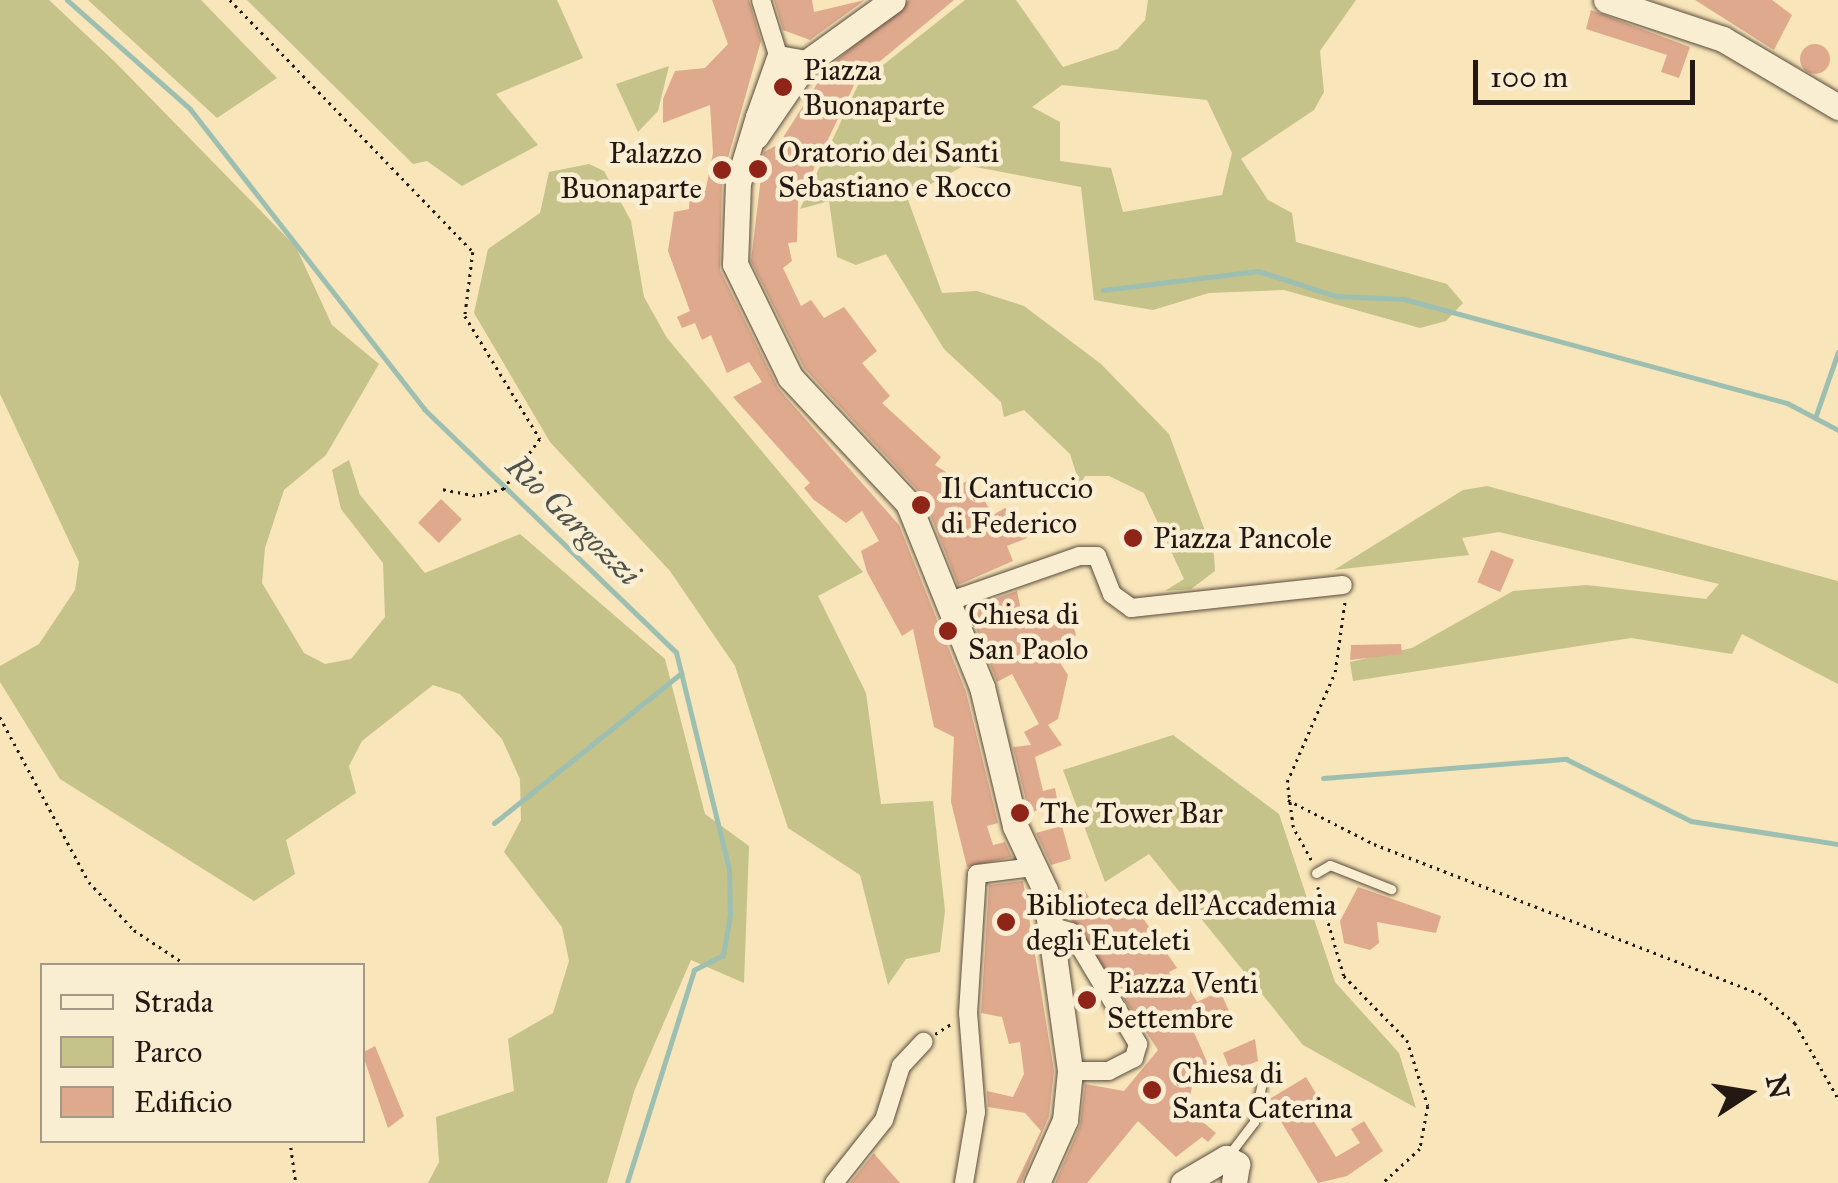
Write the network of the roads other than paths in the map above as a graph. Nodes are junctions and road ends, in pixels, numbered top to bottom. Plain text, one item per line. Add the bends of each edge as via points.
1 (761, 0) edge
2 (893, 0) edge
3 (1606, 0) edge
4 (779, 58) junction
5 (806, 63) junction
6 (1838, 107) edge
7 (756, 136) junction
8 (1343, 584) road end
9 (953, 600) junction
10 (1032, 867) junction
11 (1316, 873) road end
12 (1390, 890) dead end
13 (1050, 926) junction
14 (922, 1042) road end
15 (1070, 1071) junction
16 (1262, 1082) dead end
17 (1232, 1168) edge
18 (834, 1183) edge
19 (964, 1183) edge
20 (1037, 1183) edge
21 (1184, 1183) edge

1 - 4 street
2 - 5 street
3 - 6 street via 1723,39
4 - 5 street
4 - 7 street
5 - 7 street
7 - 9 street via 733,231 743,292 790,378 908,503
8 - 9 street via 1131,608 1112,594 1097,556 1079,556
9 - 10 street
10 - 13 street via 1045,890
10 - 19 street via 977,874 968,1013 976,1112
11 - 12 lane via 1330,865
13 - 15 street
13 - 15 street via 1071,932 1138,1044 1134,1058 1110,1071
14 - 18 street via 901,1066 884,1120
15 - 20 street via 1065,1120
16 - 17 lane via 1254,1122
17 - 21 street

